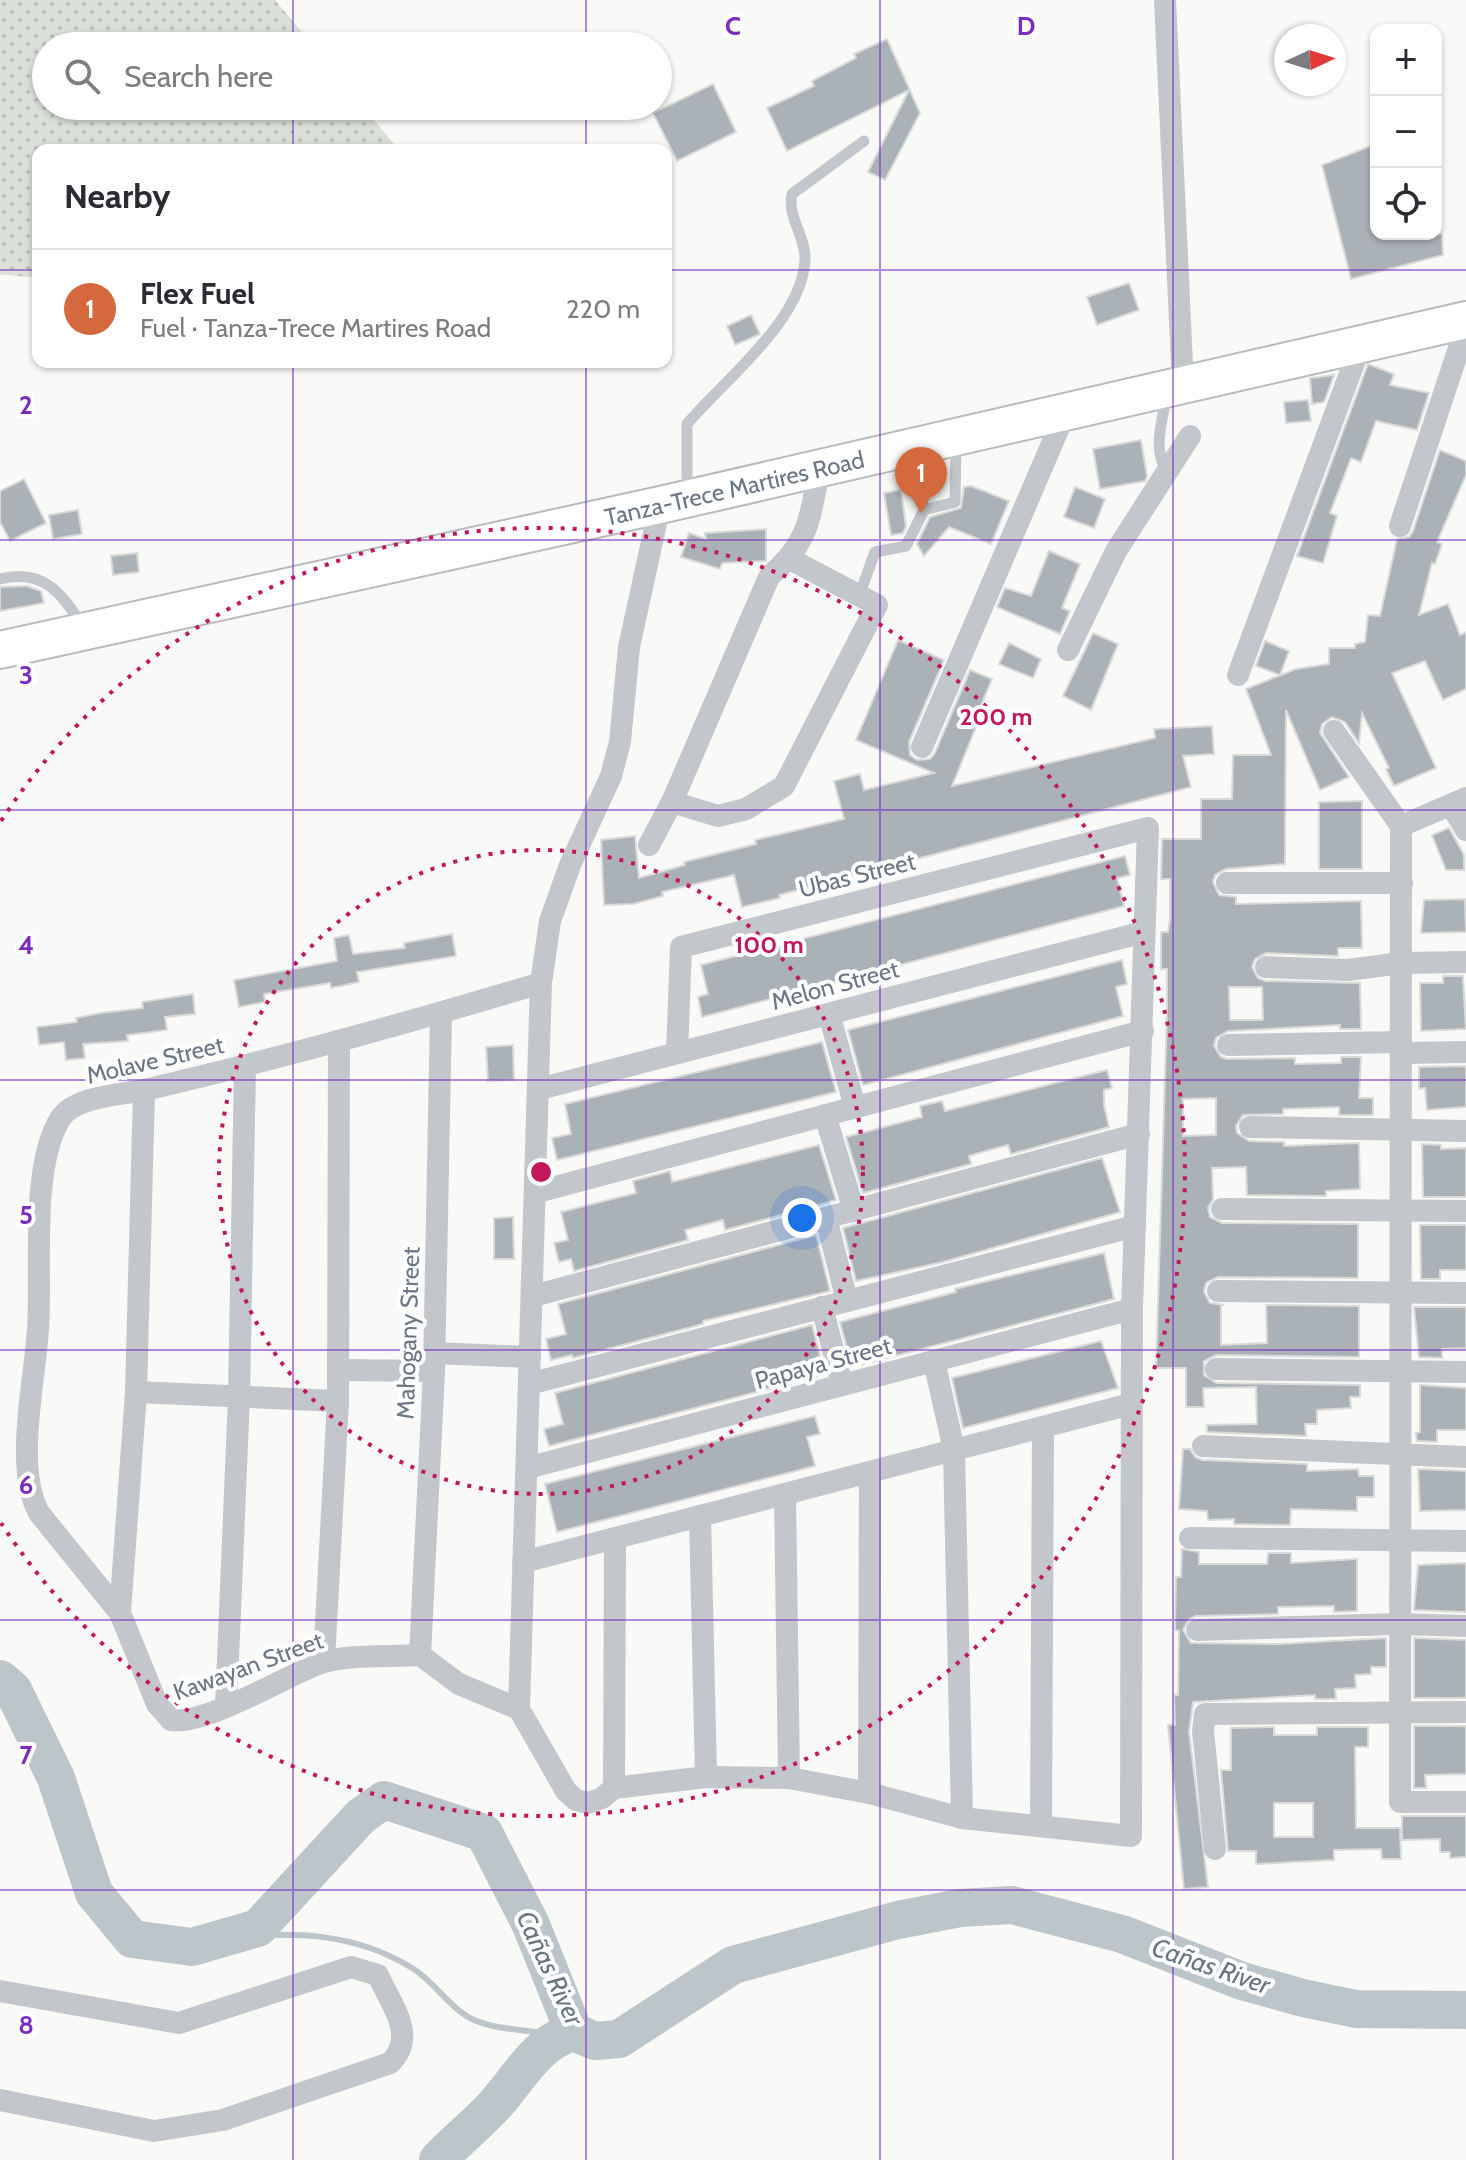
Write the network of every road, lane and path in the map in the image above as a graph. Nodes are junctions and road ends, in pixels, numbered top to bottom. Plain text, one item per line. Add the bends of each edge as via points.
1 (1165, 0) edge
2 (864, 141) dead end
3 (1466, 320) edge
4 (1466, 327) edge
5 (1361, 344) junction
6 (1175, 387) junction
7 (1066, 411) junction
8 (956, 436) junction
9 (1190, 436) dead end
10 (912, 446) junction
11 (820, 467) junction
12 (1168, 472) junction
13 (674, 502) junction
14 (924, 510) junction
15 (1400, 526) dead end
16 (790, 559) junction
17 (0, 579) edge
18 (859, 596) junction
19 (85, 631) junction
20 (0, 650) edge
21 (1068, 650) dead end
22 (1238, 675) dead end
23 (1334, 731) dead end
24 (922, 747) dead end
25 (1458, 801) edge
26 (672, 802) junction
27 (1401, 826) junction
28 (1466, 830) edge
29 (649, 845) dead end
30 (1227, 883) dead end
31 (1402, 883) junction
32 (1144, 932) junction
33 (1466, 962) edge
34 (1401, 963) junction
35 (1266, 967) dead end
36 (541, 983) junction
37 (441, 1013) junction
38 (829, 1014) junction
39 (1143, 1031) junction
40 (339, 1041) junction
41 (1228, 1045) dead end
42 (1401, 1047) junction
43 (1466, 1052) edge
44 (677, 1053) junction
45 (245, 1066) junction
46 (539, 1089) junction
47 (144, 1091) junction
48 (855, 1107) junction
49 (825, 1115) junction
50 (1250, 1127) dead end
51 (1401, 1131) junction
52 (1466, 1131) edge
53 (1139, 1134) junction
54 (537, 1192) junction
55 (1222, 1209) dead end
56 (1401, 1210) junction
57 (854, 1211) junction
58 (1466, 1211) edge
59 (826, 1218) junction
60 (1135, 1226) junction
61 (1218, 1291) dead end
62 (1401, 1293) junction
63 (1466, 1293) edge
64 (533, 1296) junction
65 (847, 1301) junction
66 (822, 1307) junction
67 (1132, 1309) junction
68 (530, 1357) junction
69 (934, 1361) junction
70 (435, 1362) junction
71 (1216, 1369) dead end
72 (339, 1370) junction
73 (1401, 1372) junction
74 (1466, 1372) edge
75 (529, 1384) junction
76 (842, 1385) junction
77 (136, 1392) junction
78 (239, 1397) junction
79 (338, 1401) junction
80 (1131, 1404) junction
81 (1043, 1427) junction
82 (1203, 1446) dead end
83 (954, 1450) junction
84 (1400, 1457) junction
85 (1466, 1457) edge
86 (527, 1468) junction
87 (870, 1472) junction
88 (785, 1494) junction
89 (700, 1516) junction
90 (1190, 1538) dead end
91 (615, 1539) junction
92 (1398, 1541) junction
93 (1466, 1541) edge
94 (523, 1562) junction
95 (120, 1613) junction
96 (1398, 1624) junction
97 (1466, 1626) edge
98 (1197, 1630) dead end
99 (420, 1655) junction
100 (324, 1661) junction
101 (226, 1706) junction
102 (519, 1709) junction
103 (1400, 1712) junction
104 (1466, 1712) edge
105 (706, 1777) junction
106 (789, 1778) junction
107 (614, 1788) junction
108 (869, 1793) junction
109 (1466, 1802) edge
110 (962, 1818) junction
111 (1041, 1824) junction
112 (1215, 1849) dead end
113 (0, 1991) edge
114 (0, 2100) edge

1 - 6 street
2 - 13 lane via 792,194 789,207 805,264 787,312 749,363 687,424
3 - 5 main road, Tanza-Trece Martires Road
4 - 15 street
5 - 6 main road, Tanza-Trece Martires Road
5 - 22 street
6 - 7 main road, Tanza-Trece Martires Road
6 - 12 lane via 1158,449
7 - 8 main road, Tanza-Trece Martires Road
7 - 24 street
8 - 10 main road, Tanza-Trece Martires Road
8 - 14 lane via 955,502
9 - 12 street
10 - 11 main road, Tanza-Trece Martires Road
10 - 14 lane
11 - 13 main road, Tanza-Trece Martires Road
11 - 16 street via 804,540
12 - 21 street via 1116,551
13 - 19 main road, Tanza-Trece Martires Road
13 - 36 street via 629,647 620,742 611,776 550,921
14 - 18 lane via 906,546 875,552
16 - 18 street
16 - 26 street via 769,577
17 - 19 lane via 43,579 64,595
18 - 26 street via 877,605 784,786 746,809 718,816
19 - 20 main road, Tanza-Trece Martires Road
23 - 27 street
25 - 27 street
25 - 28 street
26 - 29 street
27 - 31 street
30 - 31 street
31 - 34 street
32 - 38 street, Melon Street
32 - 39 street
32 - 44 street, Ubas Street via 1148,828 681,947
33 - 34 street
34 - 35 street via 1348,970
34 - 42 street
36 - 37 street, Molave Street
36 - 46 street
37 - 40 street, Molave Street
37 - 70 street, Mahogany Street
38 - 44 street, Melon Street
38 - 48 street
39 - 48 street
39 - 53 street
40 - 45 street, Molave Street
40 - 72 street
41 - 42 street
42 - 43 street
42 - 51 street
44 - 46 street, Melon Street
45 - 47 street, Molave Street
45 - 78 street
46 - 54 street
47 - 77 street
47 - 95 street, Molave Street via 73,1107 61,1116 50,1145 41,1198 39,1327 28,1456 30,1497 39,1513
48 - 49 street
49 - 54 street
49 - 57 street
50 - 51 street
51 - 52 street
51 - 56 street
53 - 57 street
53 - 60 street
54 - 64 street
55 - 56 street
56 - 58 street
56 - 62 street
57 - 59 street
59 - 64 street
59 - 65 street
60 - 65 street
60 - 67 street
61 - 62 street
62 - 63 street
62 - 73 street
64 - 68 street
65 - 66 street
66 - 75 street
66 - 76 street
67 - 69 street, Papaya Street
67 - 80 street
68 - 70 street
68 - 75 street
69 - 76 street, Papaya Street
69 - 83 street
70 - 72 street
70 - 99 street, Mahogany Street
71 - 73 street
72 - 79 street
73 - 74 street
73 - 84 street
75 - 86 street
76 - 86 street, Papaya Street
77 - 78 street
77 - 95 street
78 - 79 street
78 - 101 street
79 - 100 street
80 - 81 street
80 - 111 street via 1131,1836
81 - 83 street
81 - 111 street
82 - 84 street
83 - 87 street
83 - 110 street
84 - 85 street
84 - 92 street
86 - 94 street
87 - 88 street
87 - 108 street
88 - 89 street
88 - 106 street
89 - 91 street
89 - 105 street
90 - 92 street
91 - 94 street
91 - 107 street
92 - 93 street
92 - 96 street
94 - 102 street
95 - 101 street, Kawayan Street via 157,1704 171,1720
96 - 97 street
96 - 98 street
96 - 103 street
99 - 100 street, Kawayan Street
99 - 102 street via 459,1684
100 - 101 street, Kawayan Street
102 - 107 street via 576,1800 588,1803
103 - 104 street
103 - 109 street via 1400,1802
103 - 112 street via 1205,1714
105 - 106 street
105 - 107 street
106 - 108 street
108 - 110 street
110 - 111 street
113 - 114 street via 179,2023 351,1967 378,1975 405,2037 402,2051 390,2063 223,2120 154,2131

